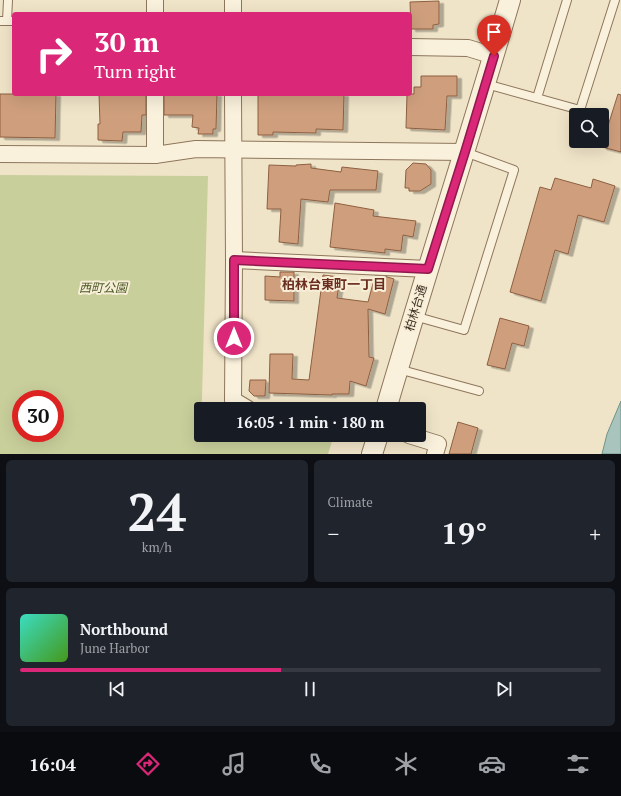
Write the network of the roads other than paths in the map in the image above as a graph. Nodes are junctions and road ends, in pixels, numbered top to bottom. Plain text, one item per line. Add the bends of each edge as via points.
1 (8, 0) edge
2 (155, 0) edge
3 (233, 0) edge
4 (510, 0) edge
5 (567, 0) edge
6 (615, 0) edge
7 (155, 12) edge
8 (233, 12) edge
9 (7, 21) edge
10 (412, 47) edge
11 (494, 56) junction
12 (486, 84) junction
13 (155, 96) edge
14 (233, 96) edge
15 (536, 98) junction
16 (233, 149) junction
17 (465, 152) junction
18 (0, 154) edge
19 (155, 155) junction
20 (234, 260) junction
21 (428, 269) junction
22 (413, 316) junction
23 (398, 369) junction
24 (479, 391) dead end
25 (236, 402) edge
26 (388, 402) edge
27 (426, 440) edge
28 (376, 442) edge
29 (372, 454) edge
30 (434, 454) edge

1 - 9 lane
2 - 7 street
3 - 8 street
4 - 11 street, 柏林台通
5 - 15 lane
6 - 15 lane via 580,110
10 - 11 street via 468,48
11 - 12 street, 柏林台通
12 - 15 lane
12 - 17 street, 柏林台通
13 - 19 street
14 - 16 street
16 - 17 street
16 - 19 street via 196,149
16 - 20 street
17 - 21 street, 柏林台通
17 - 22 lane via 514,170 464,330
18 - 19 street
20 - 21 street
20 - 25 street via 233,400
21 - 22 street, 柏林台通
22 - 23 street, 柏林台通
23 - 24 lane
23 - 26 street, 柏林台通
27 - 30 street via 438,444
28 - 29 street

